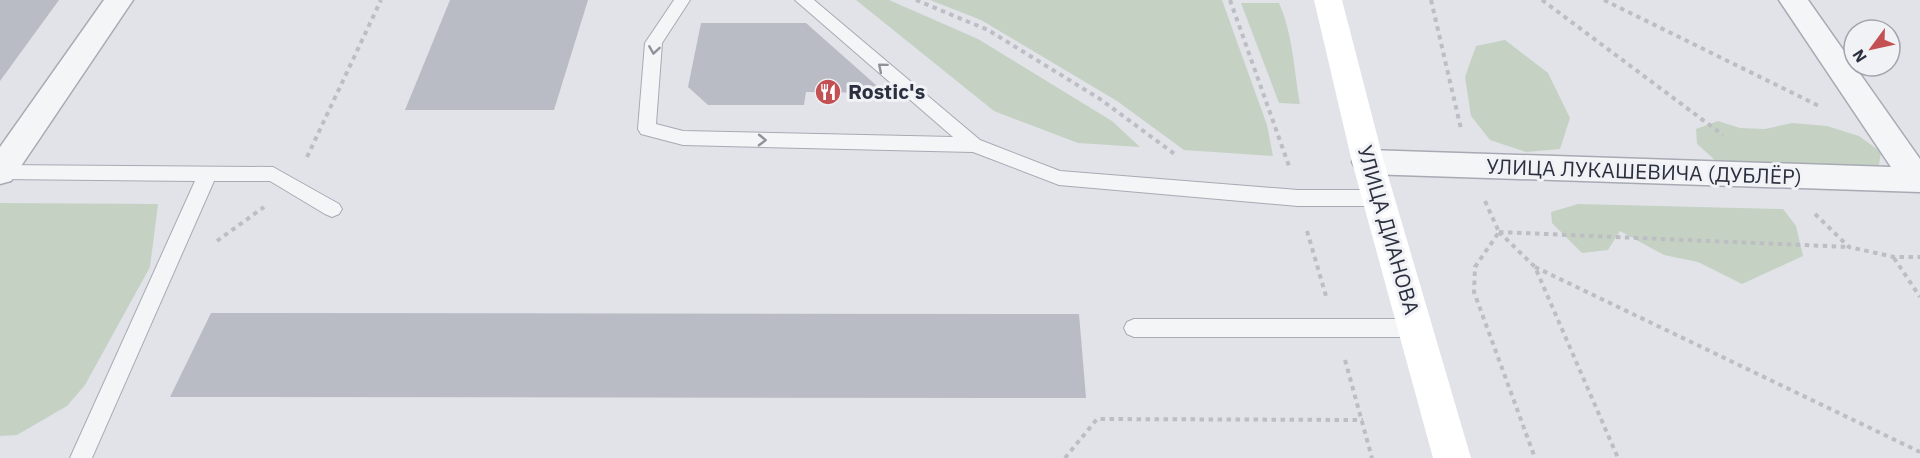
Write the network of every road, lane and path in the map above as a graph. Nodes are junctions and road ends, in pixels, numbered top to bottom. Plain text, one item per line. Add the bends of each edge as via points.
1 (119, 0) edge
2 (682, 0) edge
3 (804, 0) edge
4 (916, 0) edge
5 (1328, 0) edge
6 (1431, 0) edge
7 (1542, 0) edge
8 (1604, 0) edge
9 (1793, 0) edge
10 (1880, 127) junction
11 (974, 146) junction
12 (1172, 159) dead end
13 (1368, 162) junction
14 (1470, 167) junction
15 (1, 172) edge
16 (208, 174) junction
17 (1777, 176) junction
18 (1919, 182) edge
19 (1378, 198) junction
20 (332, 209) dead end
21 (1499, 232) junction
22 (1849, 247) junction
23 (1894, 257) junction
24 (1920, 257) edge
25 (1535, 267) junction
26 (1920, 297) edge
27 (1134, 328) dead end
28 (1415, 328) junction
29 (1920, 452) edge
30 (81, 458) edge
31 (1065, 458) edge
32 (1372, 458) edge
33 (1452, 458) edge
34 (1535, 458) edge
35 (1618, 458) edge

1 - 15 street
2 -> 11 lane via 654,43 647,129 682,138
11 -> 3 lane
4 - 12 path via 988,30 1100,99 1183,161
5 - 13 main road, УЛИЦА ДИАНОВА
6 - 14 path
7 - 17 path
8 - 10 path via 1822,108
9 - 10 street
10 - 18 street
11 - 19 lane via 1059,178 1298,198
13 - 14 street, УЛИЦА ЛУКАШЕВИЧА (ДУБЛЁР)
13 - 19 main road, УЛИЦА ДИАНОВА
14 - 17 street, УЛИЦА ЛУКАШЕВИЧА (ДУБЛЁР)
14 - 21 path
15 - 16 lane
16 - 20 lane via 273,174
16 - 30 lane
17 - 18 street, УЛИЦА ЛУКАШЕВИЧА (ДУБЛЁР)
17 - 22 path
19 - 28 main road, УЛИЦА ДИАНОВА
21 - 22 path
21 - 25 path
21 - 34 path via 1474,268 1474,291
22 - 23 path
23 - 24 path
23 - 26 path
25 - 29 path
25 - 35 path
27 - 28 lane
28 - 33 main road, УЛИЦА ДИАНОВА
31 - 32 path via 1097,419 1363,420

